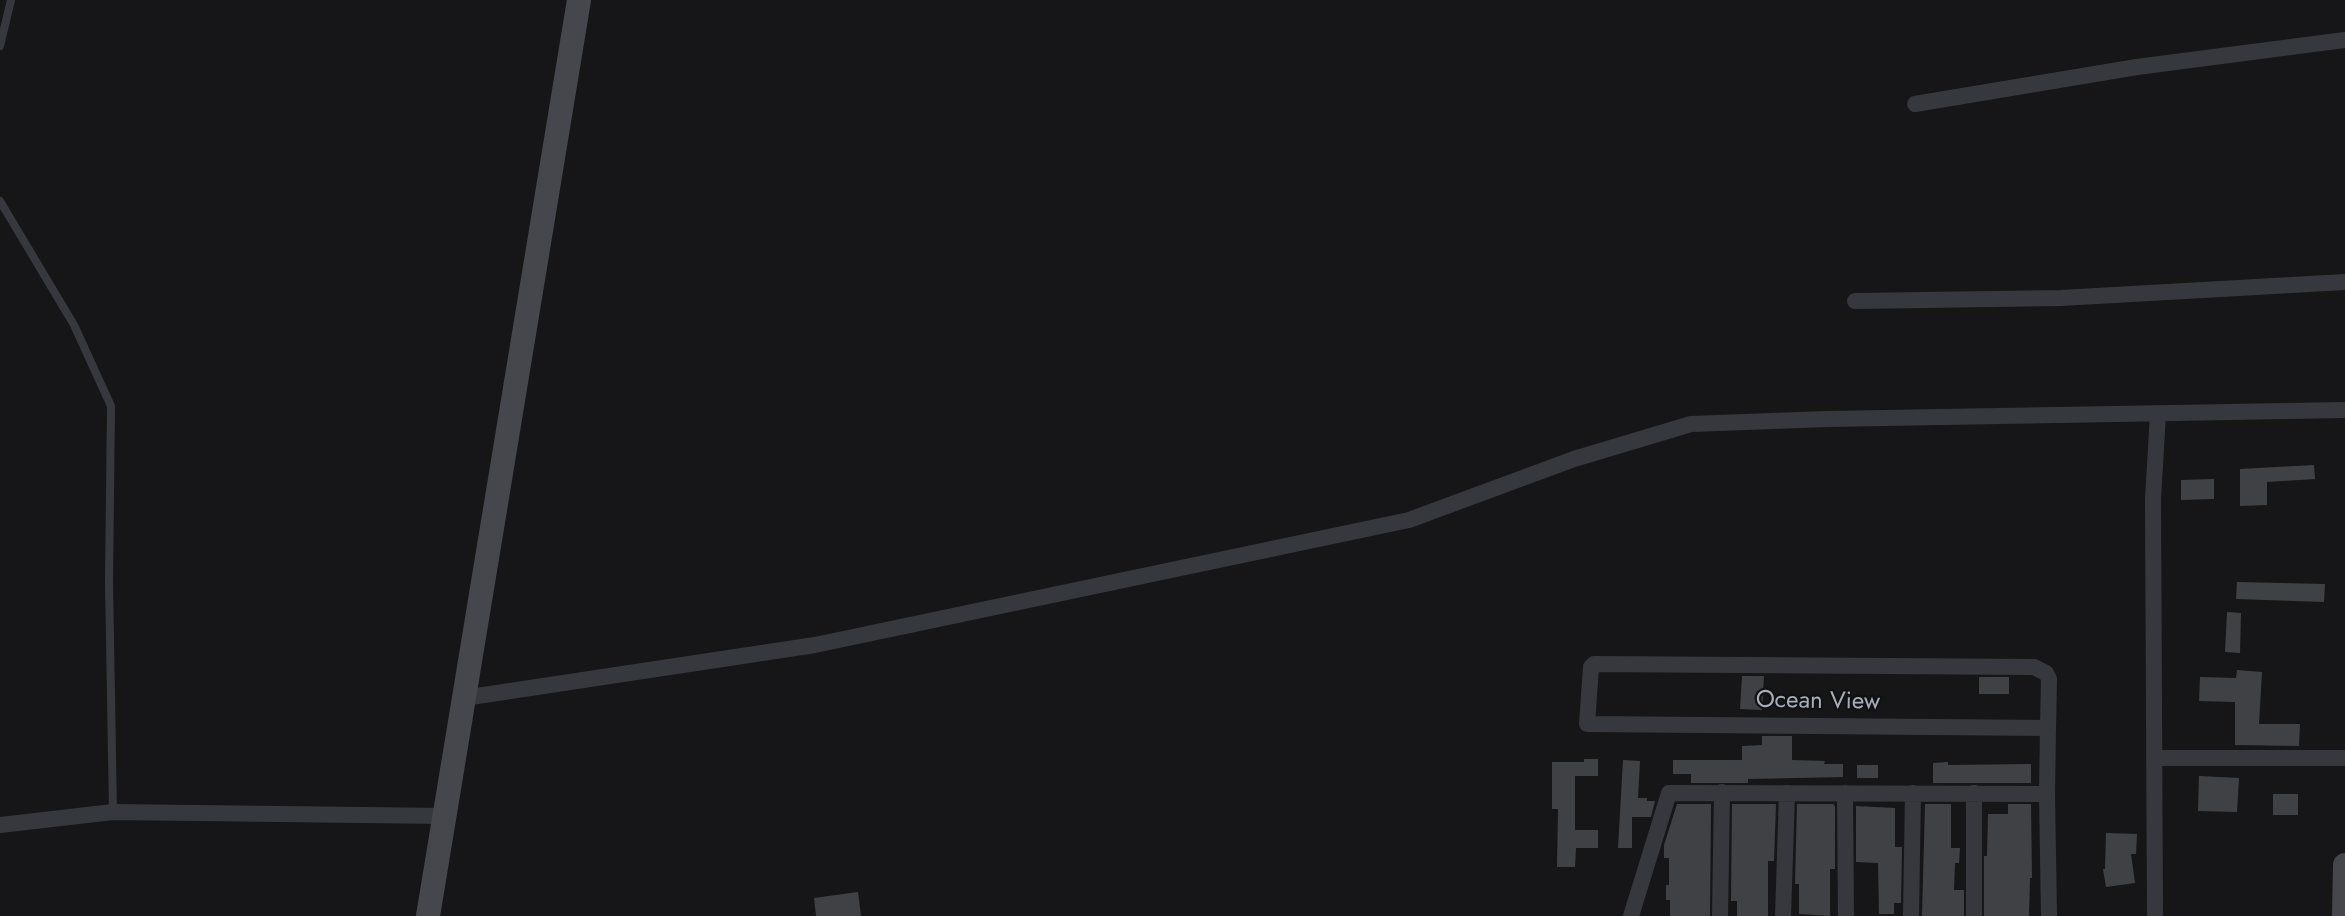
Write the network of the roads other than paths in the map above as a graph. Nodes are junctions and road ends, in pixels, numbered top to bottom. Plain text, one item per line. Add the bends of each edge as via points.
1 (11, 0) edge
2 (579, 0) edge
3 (2345, 40) edge
4 (0, 46) edge
5 (1915, 104) dead end
6 (0, 201) edge
7 (2345, 282) edge
8 (1855, 301) dead end
9 (2345, 410) edge
10 (2158, 414) junction
11 (464, 698) junction
12 (2048, 728) junction
13 (2154, 758) junction
14 (2345, 758) edge
15 (1722, 792) junction
16 (1787, 793) junction
17 (1845, 793) junction
18 (1913, 793) junction
19 (1974, 793) junction
20 (2047, 794) junction
21 (113, 812) junction
22 (445, 816) junction
23 (0, 825) edge
24 (2345, 865) edge
25 (428, 916) edge
26 (1631, 916) edge
27 (1720, 916) edge
28 (1783, 916) edge
29 (1845, 916) edge
30 (1911, 916) edge
31 (1974, 916) edge
32 (2049, 916) edge
33 (2155, 916) edge
34 (2344, 916) edge

1 - 4 lane
2 - 11 street
3 - 5 street via 2137,67
6 - 21 lane via 74,325 111,406
7 - 8 street via 2061,298
9 - 10 street
10 - 11 street via 1691,424 1574,459 1409,520 815,645
10 - 13 street via 2153,499
11 - 22 street
12 - 12 street, Ocean View via 2049,679 2034,667 1591,667 1587,724
12 - 20 street
13 - 14 street
13 - 33 street
15 - 16 street
15 - 26 street via 1669,793
15 - 27 street
16 - 17 street
16 - 28 street
17 - 18 street
17 - 29 street
18 - 19 street
18 - 30 street
19 - 20 street
19 - 31 street
20 - 32 street
21 - 22 street
21 - 23 street
22 - 25 street
24 - 34 street

